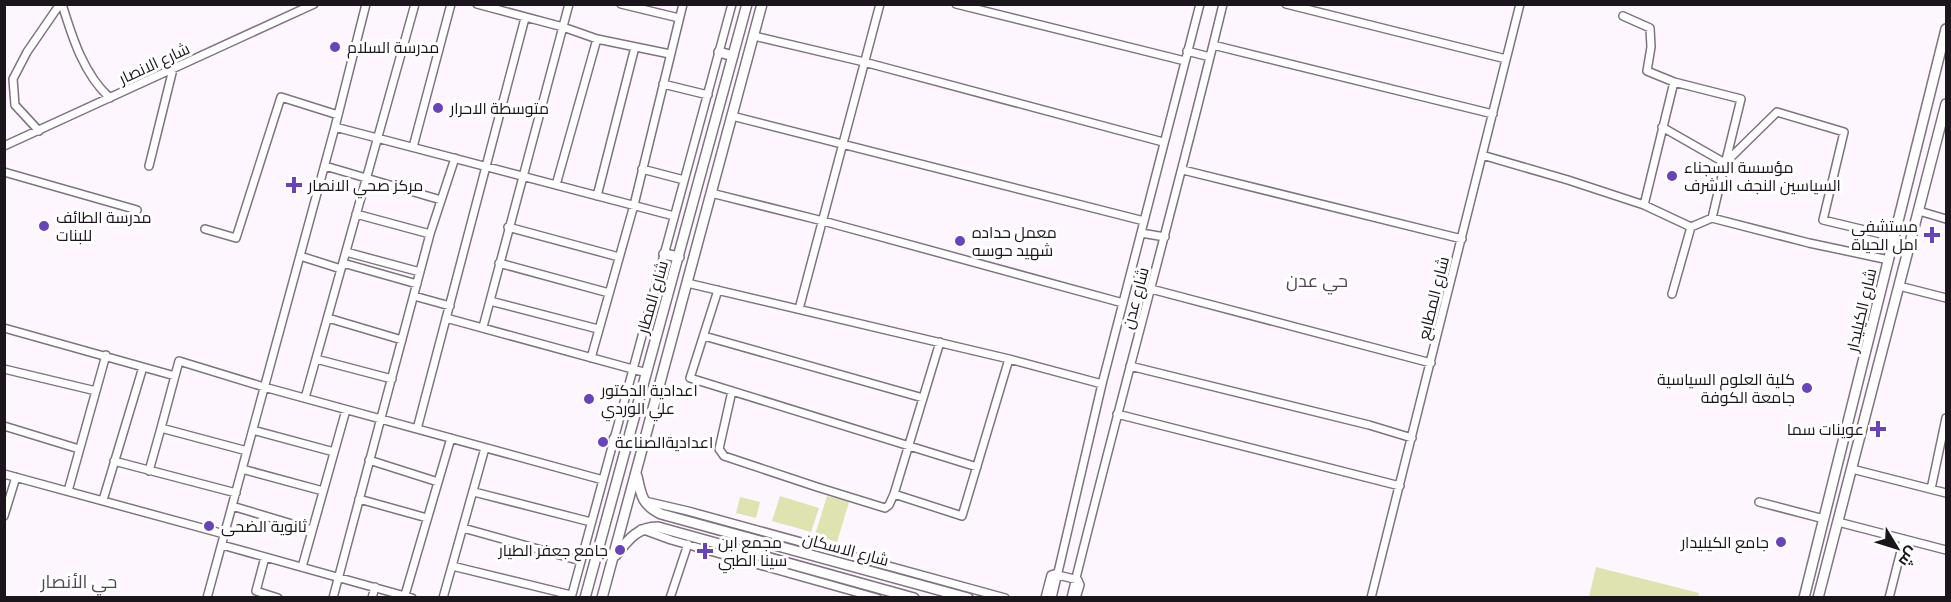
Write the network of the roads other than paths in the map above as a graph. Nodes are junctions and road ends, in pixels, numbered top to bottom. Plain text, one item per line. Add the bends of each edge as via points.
1 (61, 4) edge
2 (314, 4) edge
3 (366, 4) edge
4 (414, 4) edge
5 (451, 4) edge
6 (477, 4) edge
7 (569, 4) edge
8 (621, 4) edge
9 (683, 4) edge
10 (732, 4) edge
11 (747, 4) edge
12 (762, 4) edge
13 (880, 4) edge
14 (956, 4) edge
15 (1200, 4) edge
16 (1223, 4) edge
17 (1286, 4) edge
18 (1520, 4) edge
19 (297, 8) edge
20 (1623, 16) dead end
21 (525, 18) junction
22 (678, 18) junction
23 (563, 27) junction
24 (1947, 30) edge
25 (754, 36) junction
26 (597, 39) junction
27 (1213, 45) junction
28 (634, 47) junction
29 (1187, 51) junction
30 (719, 52) junction
31 (670, 54) junction
32 (733, 56) junction
33 (1210, 57) junction
34 (1506, 59) junction
35 (1185, 61) junction
36 (864, 62) junction
37 (173, 69) junction
38 (4, 75) edge
39 (14, 79) junction
40 (1674, 82) junction
41 (663, 84) junction
42 (708, 95) junction
43 (110, 98) junction
44 (1947, 104) edge
45 (1492, 114) junction
46 (338, 115) junction
47 (732, 116) junction
48 (335, 127) junction
49 (1662, 127) junction
50 (39, 131) junction
51 (378, 138) junction
52 (1163, 142) junction
53 (844, 144) junction
54 (4, 147) edge
55 (413, 147) junction
56 (1482, 155) junction
57 (455, 158) junction
58 (1725, 162) junction
59 (325, 165) junction
60 (149, 166) dead end
61 (487, 167) junction
62 (642, 169) junction
63 (1183, 170) junction
64 (4, 172) edge
65 (523, 176) junction
66 (367, 179) junction
67 (684, 180) junction
68 (556, 185) junction
69 (711, 193) junction
70 (597, 196) junction
71 (441, 200) junction
72 (634, 205) junction
73 (1644, 205) junction
74 (137, 210) dead end
75 (1918, 212) junction
76 (356, 214) junction
77 (674, 216) junction
78 (1712, 218) junction
79 (1947, 219) edge
80 (824, 221) junction
81 (1144, 221) junction
82 (508, 226) junction
83 (1691, 227) junction
84 (205, 229) dead end
85 (1141, 233) junction
86 (430, 234) junction
87 (1165, 237) junction
88 (1894, 237) junction
89 (1462, 240) junction
90 (346, 252) junction
91 (664, 254) junction
92 (300, 256) junction
93 (619, 257) junction
94 (679, 257) junction
95 (1888, 260) junction
96 (499, 262) junction
97 (342, 266) junction
98 (420, 272) junction
99 (687, 283) junction
100 (417, 284) junction
101 (1882, 284) junction
102 (1899, 286) junction
103 (1151, 289) junction
104 (718, 290) junction
105 (609, 293) junction
106 (1672, 294) dead end
107 (414, 296) junction
108 (668, 297) junction
109 (1947, 298) edge
110 (490, 300) junction
111 (683, 301) junction
112 (1123, 303) junction
113 (450, 306) junction
114 (799, 309) junction
115 (328, 318) junction
116 (447, 318) junction
117 (483, 327) junction
118 (4, 328) edge
119 (658, 328) junction
120 (598, 329) junction
121 (674, 332) junction
122 (704, 336) junction
123 (1885, 336) junction
124 (402, 340) junction
125 (939, 342) junction
126 (106, 355) junction
127 (591, 358) junction
128 (316, 359) junction
129 (1009, 359) junction
130 (1431, 363) junction
131 (1130, 366) junction
132 (143, 367) junction
133 (4, 369) edge
134 (633, 369) junction
135 (647, 373) junction
136 (1861, 374) junction
137 (175, 376) junction
138 (1875, 376) junction
139 (392, 379) junction
140 (1102, 384) junction
141 (264, 387) junction
142 (96, 391) junction
143 (732, 391) junction
144 (305, 398) junction
145 (923, 398) junction
146 (346, 410) junction
147 (1117, 414) junction
148 (1947, 418) edge
149 (380, 419) junction
150 (4, 426) edge
151 (160, 428) junction
152 (417, 429) junction
153 (253, 430) junction
154 (451, 438) junction
155 (1412, 438) junction
156 (614, 439) junction
157 (628, 442) junction
158 (909, 445) junction
159 (486, 448) junction
160 (79, 449) junction
161 (247, 451) junction
162 (334, 452) junction
163 (369, 460) junction
164 (114, 461) junction
165 (977, 467) junction
166 (242, 469) junction
167 (1852, 469) junction
168 (149, 471) junction
169 (636, 473) junction
170 (4, 474) edge
171 (16, 477) junction
172 (603, 480) junction
173 (438, 482) junction
174 (1400, 486) junction
175 (1931, 489) junction
176 (68, 491) junction
177 (323, 491) junction
178 (474, 492) junction
179 (236, 493) junction
180 (1947, 493) edge
181 (894, 494) junction
182 (359, 499) junction
183 (102, 500) junction
184 (644, 501) junction
185 (1759, 502) dead end
186 (232, 506) junction
187 (4, 516) edge
188 (428, 518) junction
189 (1824, 519) junction
190 (591, 522) junction
191 (1838, 522) junction
192 (697, 524) junction
193 (463, 528) junction
194 (714, 529) junction
195 (312, 530) junction
196 (738, 530) junction
197 (225, 534) junction
198 (1904, 539) junction
199 (691, 541) junction
200 (712, 542) junction
201 (222, 545) junction
202 (1947, 550) edge
203 (265, 557) junction
204 (613, 560) junction
205 (581, 561) junction
206 (452, 566) junction
207 (302, 567) junction
208 (885, 570) junction
209 (1058, 574) junction
210 (339, 577) junction
211 (822, 577) junction
212 (1076, 578) junction
213 (375, 587) junction
214 (255, 594) edge
215 (855, 595) edge
216 (408, 596) edge
217 (571, 596) edge
218 (207, 597) edge
219 (278, 597) edge
220 (333, 597) edge
221 (372, 597) edge
222 (443, 597) edge
223 (585, 597) edge
224 (602, 597) edge
225 (670, 597) edge
226 (877, 597) edge
227 (914, 597) edge
228 (968, 597) edge
229 (1005, 597) edge
230 (1045, 597) edge
231 (1052, 597) edge
232 (1071, 597) edge
233 (1076, 597) edge
234 (1371, 597) edge
235 (1804, 597) edge
236 (1818, 597) edge
237 (1889, 597) edge

1 - 39 street via 27,52
1 - 43 street via 86,66 97,87
2 - 19 street, شارع الانصار
3 - 46 street
4 - 51 street
5 - 55 street
6 - 21 street
7 - 23 street
8 - 22 street
9 - 22 street
10 - 30 street
11 - 32 main road, شارع المطار
12 - 25 main road, شارع المطار
13 - 36 street
14 - 35 street
15 - 29 street, شارع عدن
16 - 27 street, شارع عدن
17 - 34 street
18 - 34 street, شارع المطابع
19 - 37 street, شارع الانصار
20 - 40 street via 1650,28 1647,71
21 - 23 street
21 - 61 street
22 - 31 street
23 - 26 street
23 - 65 street
24 - 88 main road, شارع الكيليدار
25 - 36 street
25 - 47 main road, شارع المطار
26 - 28 street
26 - 68 street
27 - 33 street, شارع عدن
27 - 45 street
28 - 31 street
28 - 70 street
29 - 33 street
29 - 35 street, شارع عدن
30 - 32 main road
30 - 42 street
31 - 41 street
32 - 94 main road, شارع المطار
33 - 63 street, شارع عدن
34 - 45 street, شارع المطابع
35 - 52 street, شارع عدن
36 - 52 street
36 - 53 street
37 - 43 street, شارع الانصار
37 - 60 street
38 - 39 street
39 - 50 street via 15,105
40 - 49 street
40 - 58 street via 1741,99
41 - 42 street
41 - 62 street
42 - 67 street
43 - 50 street, شارع الانصار
44 - 75 main road, شارع الكيليدار
45 - 56 street, شارع المطابع
46 - 48 street
46 - 84 street via 281,97 236,237
47 - 53 street
47 - 69 main road, شارع المطار
48 - 51 street
48 - 59 street
49 - 58 street
49 - 73 street
50 - 54 street, شارع الانصار
51 - 55 street
51 - 66 street
52 - 81 street, شارع عدن
53 - 80 street
53 - 81 street
55 - 57 street
56 - 73 street
56 - 89 street, شارع المطابع
57 - 61 street
57 - 71 street
58 - 78 street
58 - 88 street via 1777,112 1844,132 1823,220
59 - 66 street
59 - 92 street
61 - 65 street
61 - 113 street
62 - 67 street
62 - 72 street
63 - 87 street, شارع عدن
63 - 89 street
64 - 74 street
65 - 68 street
65 - 82 street
66 - 71 street
66 - 76 street
67 - 77 street
68 - 70 street
69 - 80 street
69 - 99 main road, شارع المطار
70 - 72 street
71 - 86 street
72 - 77 street
72 - 93 street
73 - 83 street
75 - 79 street
75 - 102 main road, شارع الكيليدار
76 - 86 street
76 - 90 street
77 - 91 street
78 - 83 street
78 - 95 street
80 - 112 street
80 - 114 street
81 - 85 street, شارع عدن
82 - 93 street
82 - 96 street
83 - 106 street
85 - 87 street
85 - 112 street, شارع عدن
86 - 98 street
87 - 103 street, شارع عدن
88 - 95 main road, شارع الكيليدار
89 - 130 street, شارع المطابع
90 - 97 street
90 - 98 street
91 - 94 main road
91 - 134 street
92 - 97 street
92 - 141 street
93 - 105 street
94 - 108 main road, شارع المطار
95 - 101 main road, شارع الكيليدار
96 - 105 street
96 - 110 street
97 - 100 street
97 - 115 street
98 - 100 street
99 - 104 street
99 - 111 main road, شارع المطار
100 - 107 street
101 - 123 main road via 1885,294 1874,335 1878,341
101 - 136 main road, شارع الكيليدار
102 - 109 street
102 - 123 main road, شارع الكيليدار
103 - 130 street
103 - 131 street, شارع عدن
104 - 114 street
104 - 122 street
105 - 120 street
107 - 113 street
107 - 124 street
108 - 111 main road via 676,303
108 - 119 main road, شارع المطار
110 - 117 street
110 - 120 street
111 - 121 main road, شارع المطار
112 - 140 street, شارع عدن
113 - 116 street
114 - 125 street
115 - 124 street
115 - 128 street
116 - 117 street
116 - 152 street
117 - 127 street
118 - 126 street
119 - 121 main road via 667,327
119 - 135 main road, شارع المطار
120 - 127 street
121 - 169 main road, شارع المطار
122 - 143 street via 690,378
122 - 145 street
123 - 138 main road, شارع الكيليدار
124 - 139 street
125 - 129 street
125 - 145 street
126 - 132 street
126 - 142 street
127 - 134 street
128 - 139 street
128 - 144 street
129 - 140 street
129 - 165 street
130 - 155 street, شارع المطابع
131 - 147 street, شارع عدن
131 - 155 street
132 - 137 street
132 - 164 street
133 - 142 street
134 - 135 street
134 - 156 street
135 - 157 main road, شارع المطار
136 - 138 main road via 1869,368
136 - 189 main road, شارع الكيليدار
137 - 141 street via 179,361
137 - 151 street
138 - 167 main road, شارع الكيليدار
139 - 149 street
140 - 209 street, شارع عدن
141 - 144 street
141 - 153 street
142 - 160 street
143 - 158 street
143 - 181 street via 719,449 724,456 885,508
144 - 146 street
145 - 158 street
146 - 149 street
146 - 162 street
147 - 174 street
147 - 212 street, شارع عدن
148 - 175 street
149 - 152 street
149 - 163 street
150 - 160 street
151 - 161 street
151 - 168 street
152 - 154 street
153 - 161 street
153 - 162 street
154 - 159 street
154 - 173 street
155 - 174 street, شارع المطابع
156 - 157 main road
156 - 172 street
157 - 223 main road, شارع المطار
158 - 165 street
158 - 181 street
159 - 172 street
159 - 178 street
160 - 176 street
161 - 166 street
162 - 177 street
163 - 173 street
163 - 182 street
164 - 168 street
164 - 183 street
165 - 181 street via 962,516
166 - 177 street
166 - 179 street
167 - 175 street
167 - 191 main road, شارع الكيليدار
168 - 179 street
169 - 184 main road
169 - 204 main road, شارع المطار
170 - 171 street
171 - 176 street
171 - 187 street
172 - 190 street
173 - 188 street
174 - 234 street, شارع المطابع
175 - 180 street
176 - 183 street
177 - 195 street
178 - 190 street
178 - 193 street
179 - 186 street
182 - 188 street
182 - 210 street
183 - 197 street
184 - 192 main road, شارع الاسكان via 661,514
184 - 196 street
185 - 189 street
186 - 195 street
186 - 197 street
188 - 216 street
189 - 235 main road, شارع الكيليدار
190 - 205 street
191 - 198 street
191 - 236 main road, شارع الكيليدار
192 - 194 main road, شارع الاسكان
192 - 199 main road via 699,532
193 - 205 street
193 - 206 street
194 - 196 main road, شارع الاسكان
194 - 200 main road via 710,534
195 - 207 street
196 - 208 main road, شارع الاسكان
197 - 201 street
198 - 202 street
198 - 237 street
199 - 200 main road, شارع الاسكان
199 - 204 main road, شارع الاسكان via 658,527 641,529
199 - 211 street
199 - 225 street
200 - 211 main road, شارع الاسكان
201 - 203 street
201 - 218 street
203 - 207 street
203 - 214 street
204 - 224 main road, شارع المطار
205 - 217 street
206 - 217 street
206 - 222 street
207 - 210 street
208 - 228 main road, شارع الاسكان
208 - 229 street
209 - 212 street
209 - 230 street via 1051,575
209 - 231 street, شارع عدن
210 - 213 street
210 - 220 street
211 - 215 street
211 - 227 main road, شارع الاسكان
212 - 232 street, شارع عدن
212 - 233 street via 1080,585
213 - 216 street
213 - 221 street
214 - 219 street
215 - 226 street

